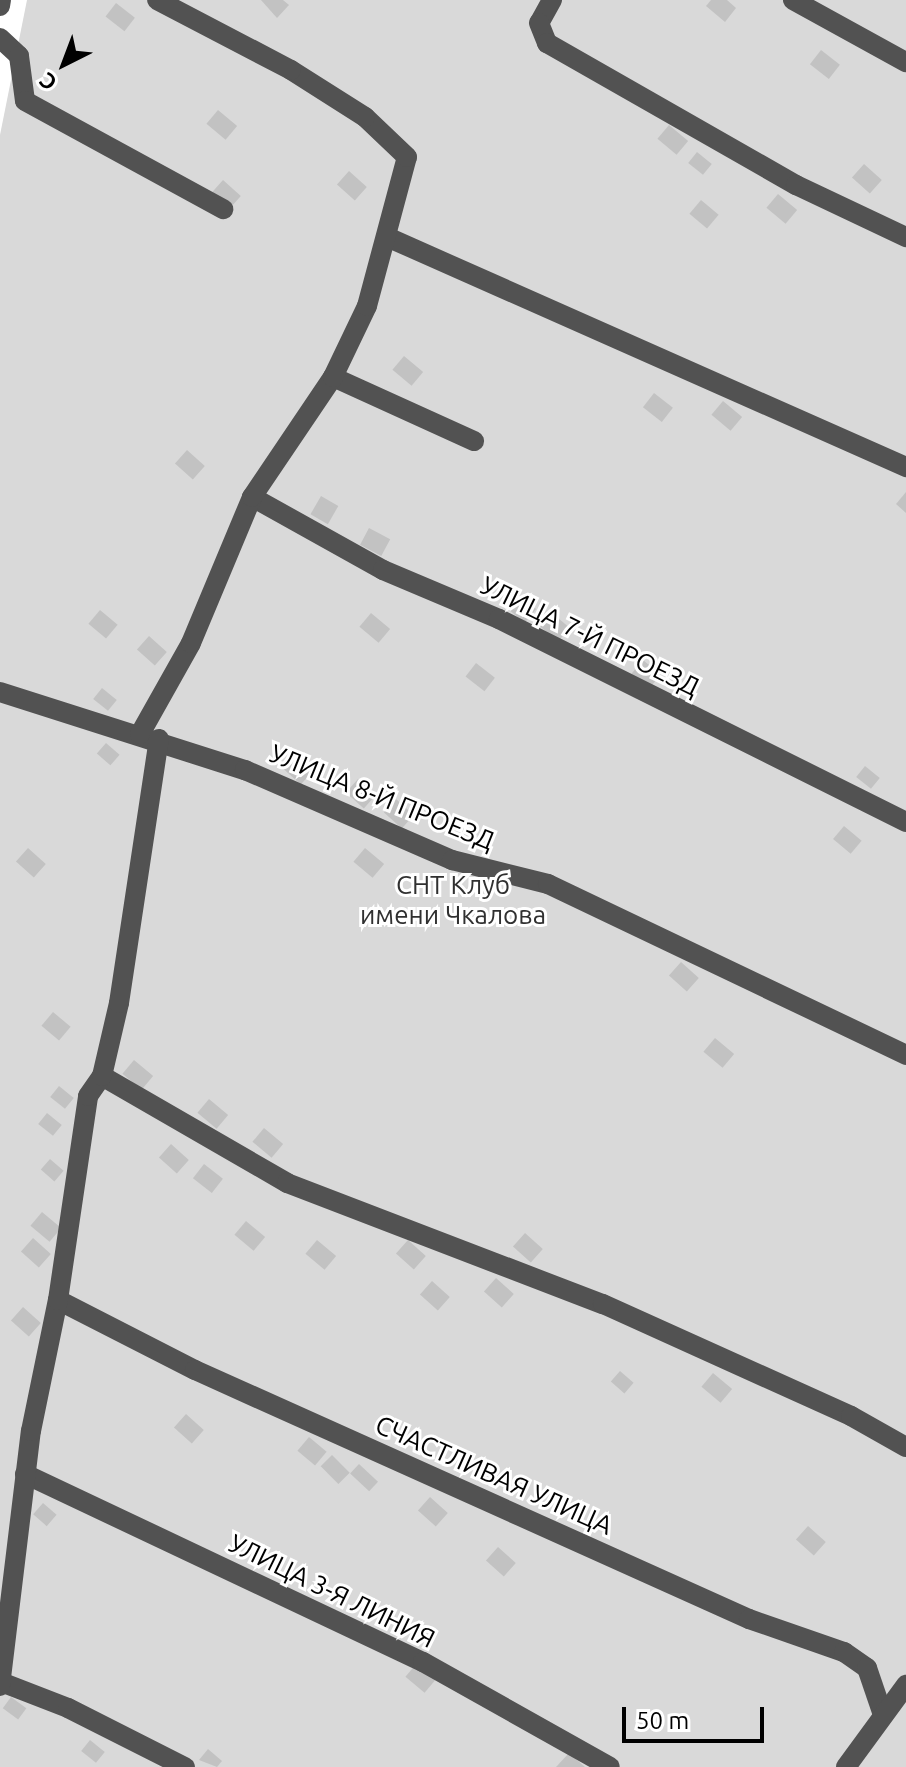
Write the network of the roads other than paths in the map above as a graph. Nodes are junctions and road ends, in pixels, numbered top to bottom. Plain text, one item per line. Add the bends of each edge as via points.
1 (157, 0) edge
2 (552, 0) edge
3 (793, 0) edge
4 (0, 38) edge
5 (906, 62) edge
6 (223, 209) dead end
7 (387, 237) junction
8 (906, 237) edge
9 (333, 377) junction
10 (474, 441) dead end
11 (906, 467) edge
12 (252, 497) junction
13 (0, 692) edge
14 (149, 737) junction
15 (906, 822) edge
16 (906, 1055) edge
17 (102, 1076) junction
18 (58, 1300) junction
19 (906, 1447) edge
20 (25, 1474) junction
21 (1, 1684) edge
22 (906, 1685) edge
23 (883, 1715) junction
24 (185, 1767) edge
25 (610, 1767) edge
26 (846, 1767) edge

1 - 7 street via 328,93 365,117 407,157
2 - 8 street via 539,23 547,43 796,185
3 - 5 street
4 - 6 street via 19,56 25,101
7 - 9 street via 367,306
7 - 11 street
9 - 10 street
9 - 12 street
12 - 14 street
12 - 15 street, УЛИЦА 7-Й ПРОЕЗД via 383,570 499,619
13 - 14 street, УЛИЦА 8-Й ПРОЕЗД
14 - 16 street, УЛИЦА 8-Й ПРОЕЗД via 245,770 452,860 548,884
14 - 17 street via 119,1003
17 - 18 street via 88,1096
17 - 19 street via 287,1183 603,1304 851,1416
18 - 20 street
18 - 23 street, СЧАСТЛИВАЯ УЛИЦА via 195,1370 749,1619 844,1652 867,1668
20 - 21 street
20 - 25 street, УЛИЦА 3-Я ЛИНИЯ via 423,1662
21 - 24 street via 68,1708
22 - 23 street
23 - 26 street

